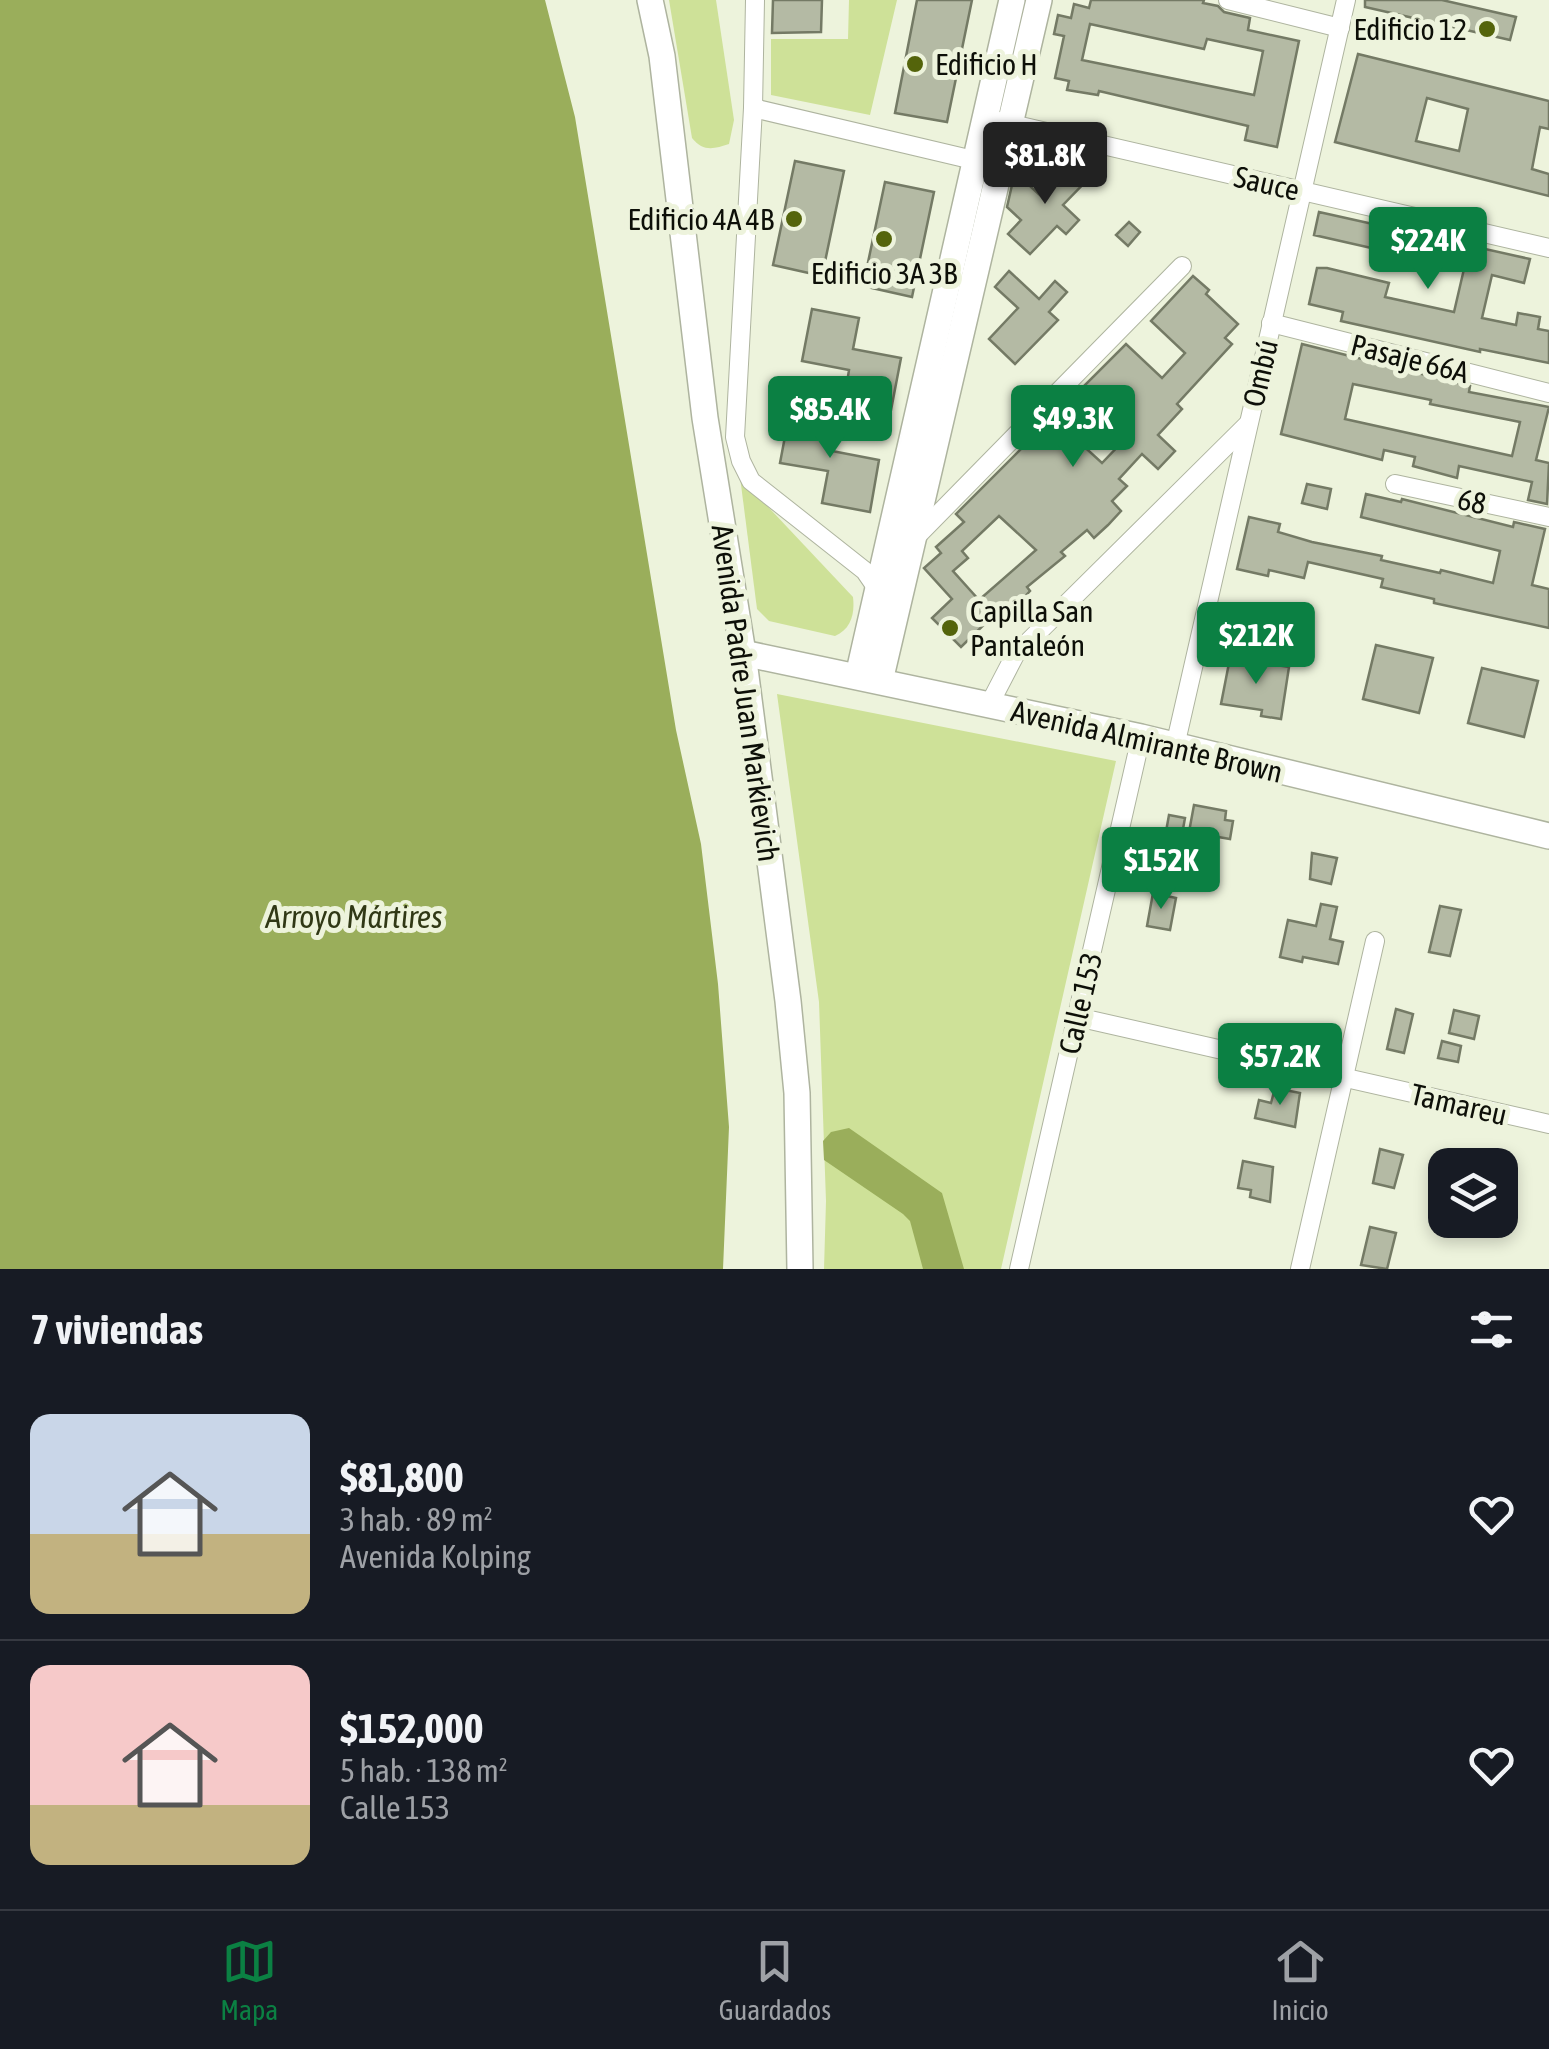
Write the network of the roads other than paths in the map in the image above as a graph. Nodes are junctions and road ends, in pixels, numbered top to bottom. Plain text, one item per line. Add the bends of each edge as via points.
1 (650, 0) edge
2 (755, 0) edge
3 (1012, 0) edge
4 (1038, 0) edge
5 (1228, 0) edge
6 (1346, 0) edge
7 (1340, 28) junction
8 (753, 108) junction
9 (998, 120) junction
10 (988, 163) junction
11 (1302, 191) junction
12 (1549, 248) edge
13 (1182, 266) dead end
14 (1272, 323) junction
15 (1549, 393) edge
16 (1248, 425) junction
17 (1395, 484) dead end
18 (1549, 517) edge
19 (912, 542) junction
20 (878, 590) junction
21 (743, 653) junction
22 (869, 679) junction
23 (988, 705) junction
24 (1141, 737) junction
25 (1175, 746) junction
26 (1549, 836) edge
27 (1375, 941) dead end
28 (1077, 1017) junction
29 (1344, 1078) junction
30 (1549, 1124) edge
31 (800, 1269) edge
32 (1019, 1269) edge
33 (1300, 1269) edge

1 - 21 main road, Avenida Padre Juan Markievich
2 - 8 street
3 - 9 main road
4 - 9 main road
5 - 7 street
6 - 7 street, Ombú
7 - 11 street, Ombú
8 - 10 street
8 - 20 street via 735,436 741,460 751,481 865,571
9 - 10 main road
9 - 11 street, Sauce
10 - 19 main road
10 - 20 main road
11 - 12 street, Sauce
11 - 14 street, Ombú
13 - 19 street
14 - 15 street, Pasaje 66A
14 - 16 street, Ombú
16 - 23 street via 1015,655
16 - 25 street, Ombú
17 - 18 street, 68
19 - 22 main road
20 - 22 main road
21 - 22 main road, Avenida Almirante Brown
21 - 31 main road, Avenida Padre Juan Markievich via 797,1092
22 - 23 main road, Avenida Almirante Brown
23 - 24 main road, Avenida Almirante Brown
24 - 25 main road, Avenida Almirante Brown
24 - 28 street, Calle 153
25 - 26 main road, Avenida Almirante Brown
27 - 29 street
28 - 29 street, Tamareu
28 - 32 street, Calle 153
29 - 30 street, Tamareu
29 - 33 street

